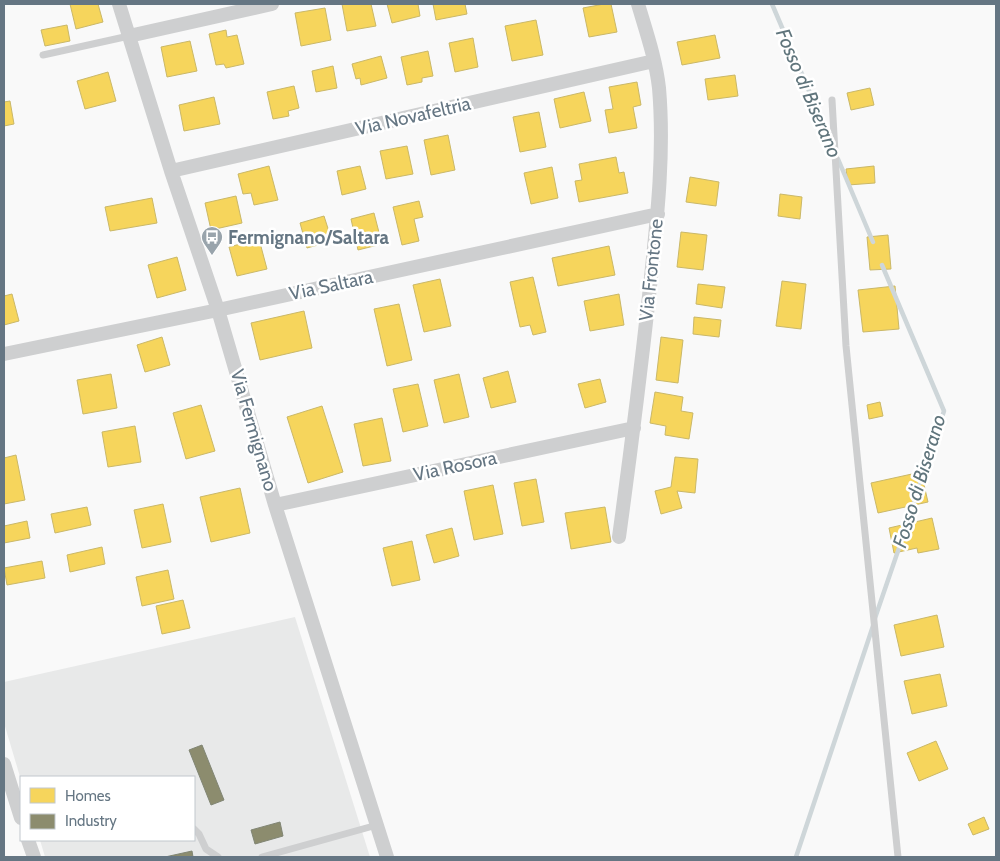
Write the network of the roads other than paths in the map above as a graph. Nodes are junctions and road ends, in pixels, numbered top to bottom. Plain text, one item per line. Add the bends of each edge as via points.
1 (119, 4) edge
2 (272, 4) edge
3 (638, 4) edge
4 (129, 36) junction
5 (43, 55) dead end
6 (654, 61) junction
7 (832, 100) dead end
8 (171, 171) junction
9 (658, 214) junction
10 (218, 310) junction
11 (4, 354) edge
12 (634, 428) junction
13 (275, 505) junction
14 (619, 537) dead end
15 (4, 764) edge
16 (20, 815) edge
17 (377, 825) junction
18 (195, 830) edge
19 (28, 841) edge
20 (34, 857) edge
21 (218, 857) edge
22 (262, 857) edge
23 (387, 857) edge
24 (898, 857) edge

1 - 4 street, Via Fermignano
2 - 4 street
3 - 6 street, Via Frontone
4 - 5 lane
4 - 8 street, Via Fermignano
6 - 8 street, Via Novafeltria
6 - 9 street, Via Frontone via 661,118
7 - 24 lane via 846,346
8 - 10 street, Via Fermignano
9 - 10 street, Via Saltara
9 - 12 street, Via Frontone
10 - 11 street, Via Saltara
10 - 13 street, Via Fermignano
12 - 13 street, Via Rosora
12 - 14 street, Via Frontone
13 - 17 street, Via Fermignano
15 - 16 street
17 - 22 lane
17 - 23 street, Via Fermignano
18 - 21 lane via 206,849
19 - 20 street

